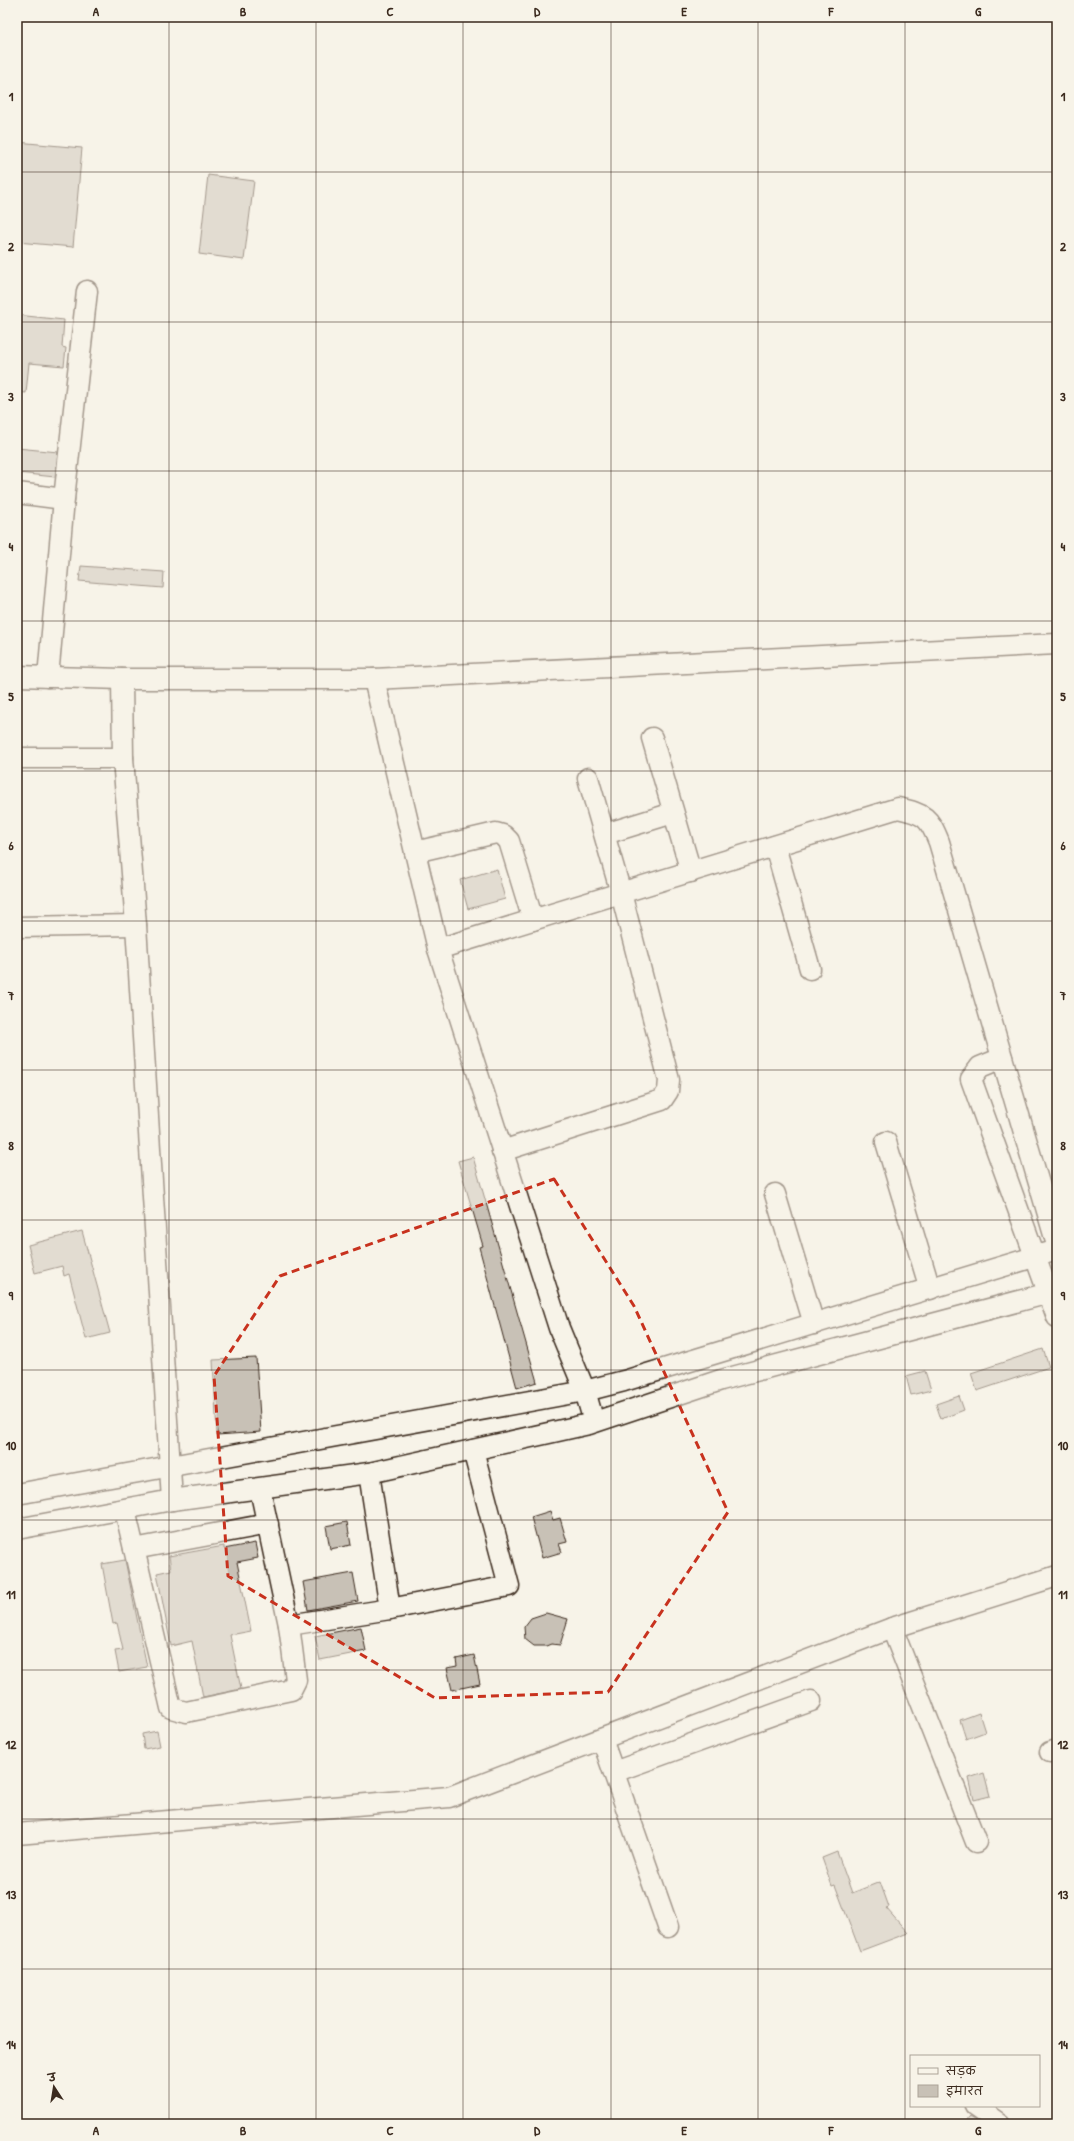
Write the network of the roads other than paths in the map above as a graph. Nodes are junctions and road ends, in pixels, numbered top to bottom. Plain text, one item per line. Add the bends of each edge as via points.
1 (87, 291) dead end
2 (17, 493) edge
3 (64, 499) junction
4 (1057, 644) edge
5 (17, 676) edge
6 (48, 677) junction
7 (122, 679) junction
8 (374, 679) junction
9 (652, 738) dead end
10 (17, 758) edge
11 (123, 758) junction
12 (588, 778) dead end
13 (673, 813) junction
14 (605, 834) junction
15 (775, 846) junction
16 (415, 852) junction
17 (691, 872) junction
18 (621, 893) junction
19 (533, 920) junction
20 (136, 925) junction
21 (17, 927) edge
22 (438, 949) junction
23 (810, 969) dead end
24 (1002, 1058) junction
25 (886, 1142) dead end
26 (502, 1151) junction
27 (775, 1194) dead end
28 (1057, 1245) edge
29 (1057, 1250) edge
30 (1035, 1256) junction
31 (930, 1288) junction
32 (1053, 1292) edge
33 (1057, 1317) edge
34 (814, 1324) junction
35 (585, 1391) junction
36 (594, 1422) junction
37 (473, 1450) junction
38 (170, 1467) junction
39 (369, 1472) junction
40 (260, 1489) junction
41 (17, 1494) edge
42 (172, 1500) junction
43 (125, 1510) junction
44 (268, 1524) junction
45 (17, 1529) edge
46 (134, 1550) junction
47 (1057, 1576) edge
48 (390, 1609) junction
49 (289, 1624) junction
50 (892, 1628) junction
51 (811, 1701) dead end
52 (602, 1739) junction
53 (614, 1772) junction
54 (17, 1834) edge
55 (976, 1842) dead end
56 (668, 1926) dead end
57 (976, 2107) edge
58 (1001, 2124) edge

1 - 3 street
2 - 3 street
3 - 6 street
4 - 8 street
5 - 6 street
6 - 7 street
7 - 8 street
7 - 11 street
8 - 16 street
9 - 13 street
10 - 11 street
11 - 20 street
12 - 14 street
13 - 14 street
13 - 17 street
14 - 18 street
15 - 17 street
15 - 23 street
15 - 24 street via 898,808 919,812 932,825
16 - 19 street via 496,833 503,835 509,841
16 - 22 street
17 - 18 street
18 - 19 street
18 - 26 street via 669,1080 668,1091 662,1100
19 - 22 street
20 - 21 street
20 - 38 street
22 - 26 street
24 - 28 street
24 - 30 street via 980,1067 971,1079
25 - 31 street
26 - 35 street via 559,1328
27 - 34 street
29 - 30 street
30 - 31 street
30 - 32 street
31 - 34 street
32 - 33 street
32 - 36 street via 721,1380
34 - 35 street
35 - 36 street
35 - 38 street
36 - 37 street
37 - 39 street
37 - 48 street via 510,1586
38 - 41 street
38 - 42 street
39 - 40 street
39 - 48 street
40 - 42 street
40 - 44 street
42 - 43 street
43 - 45 street
43 - 46 street
44 - 46 street
44 - 49 street
46 - 49 street via 171,1708 186,1712 291,1690 296,1680
47 - 50 street
48 - 49 street
50 - 52 street
50 - 55 street
51 - 53 street
52 - 53 street
52 - 54 street via 449,1798
53 - 56 street
57 - 58 street

